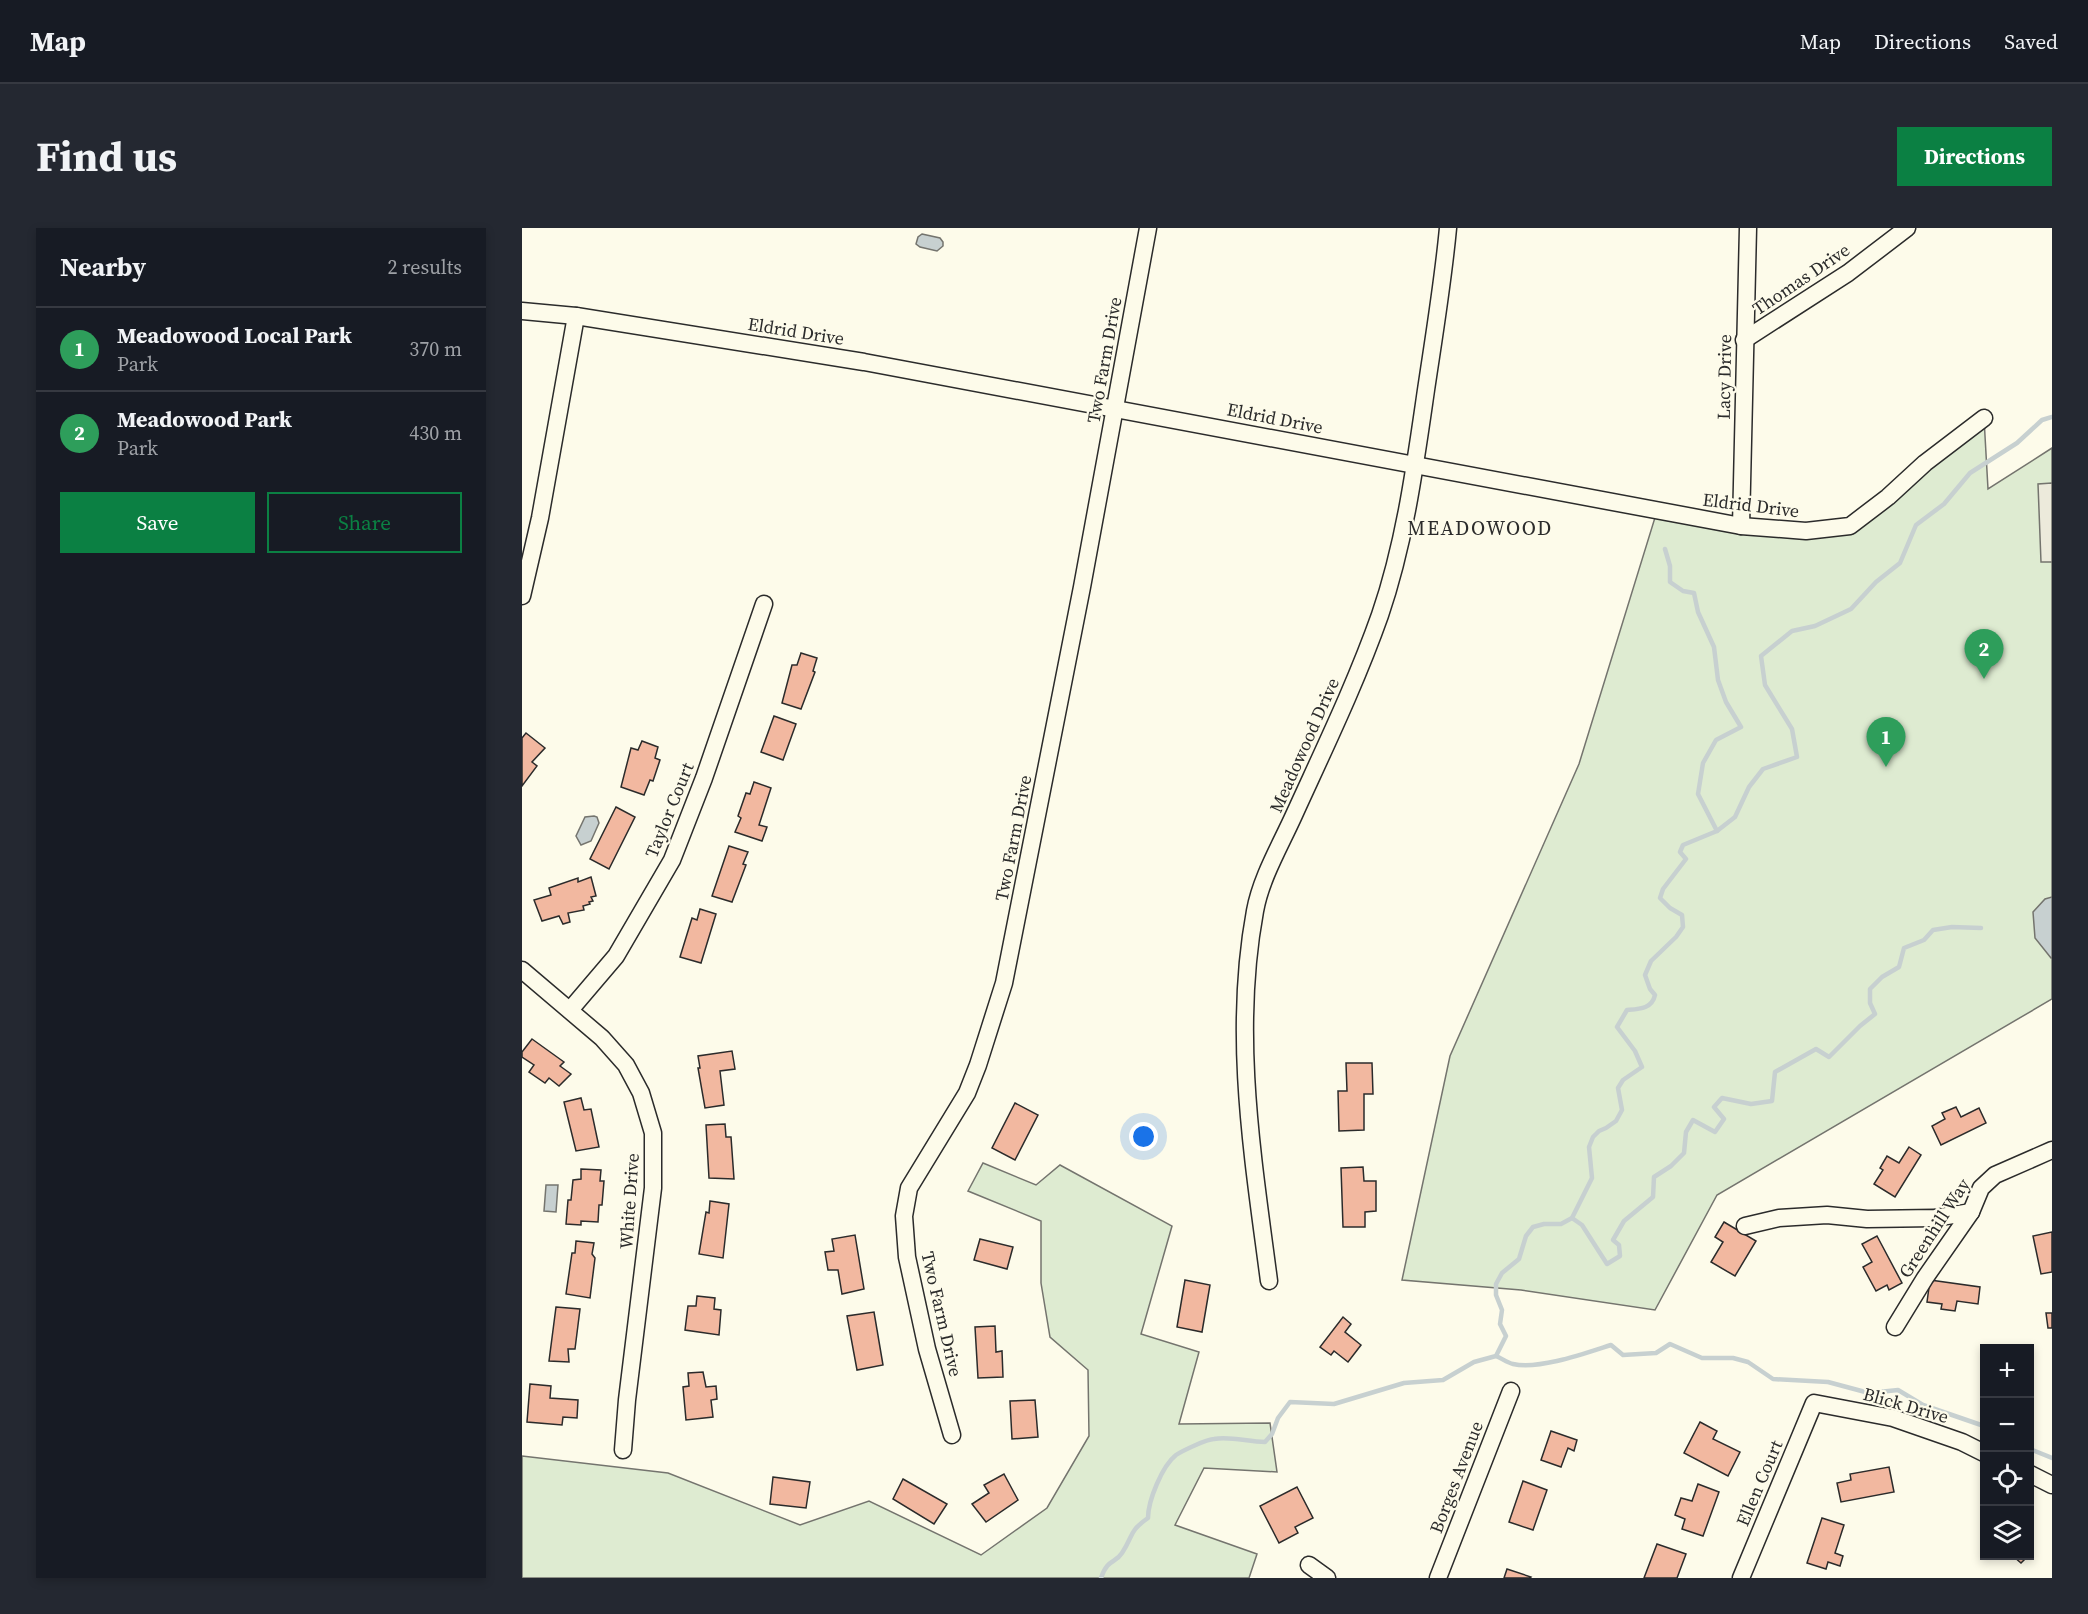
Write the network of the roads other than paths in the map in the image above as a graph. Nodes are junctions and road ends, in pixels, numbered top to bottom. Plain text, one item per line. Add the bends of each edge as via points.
1 (1148, 228) edge
2 (1448, 228) edge
3 (1748, 228) edge
4 (1906, 228) edge
5 (522, 311) edge
6 (576, 316) junction
7 (1744, 340) junction
8 (1115, 407) junction
9 (1984, 418) dead end
10 (1416, 465) junction
11 (1741, 526) junction
12 (522, 596) edge
13 (764, 604) dead end
14 (522, 970) edge
15 (570, 1010) junction
16 (2052, 1150) edge
17 (1971, 1212) junction
18 (1745, 1226) dead end
19 (1269, 1281) dead end
20 (1896, 1327) dead end
21 (1511, 1391) dead end
22 (1814, 1403) joint
23 (952, 1434) dead end
24 (623, 1450) dead end
25 (1982, 1452) edge
26 (2034, 1476) edge
27 (2052, 1485) edge
28 (1309, 1564) dead end
29 (1327, 1578) edge
30 (1438, 1578) edge
31 (1741, 1578) edge

1 - 8 street, Two Farm Drive
2 - 10 street, Meadowood Drive
3 - 7 street, Lacy Drive
4 - 7 street, Thomas Drive via 1848,273
5 - 6 street, Eldrid Drive
6 - 8 street, Eldrid Drive via 857,360
6 - 12 street
7 - 11 street, Lacy Drive
8 - 10 street, Eldrid Drive
8 - 23 street, Two Farm Drive via 1004,983 967,1093 909,1188 904,1216 907,1257
9 - 11 street, Eldrid Drive via 1850,526 1806,531
10 - 11 street, Eldrid Drive
10 - 19 street, Meadowood Drive via 1380,614 1267,874 1256,908 1247,970 1244,1038 1250,1133
13 - 15 street, Taylor Court via 672,860 616,956
14 - 15 street, White Drive
15 - 24 street, White Drive via 626,1065 641,1093 653,1133 653,1188
16 - 17 street, Greenhill Way via 1995,1175 1981,1188
17 - 18 street via 1935,1218 1827,1215 1779,1218
17 - 20 street, Greenhill Way
21 - 30 street, Borges Avenue
22 - 25 street, Blick Drive via 1893,1418
22 - 31 street, Ellen Court
26 - 27 street
28 - 29 street

